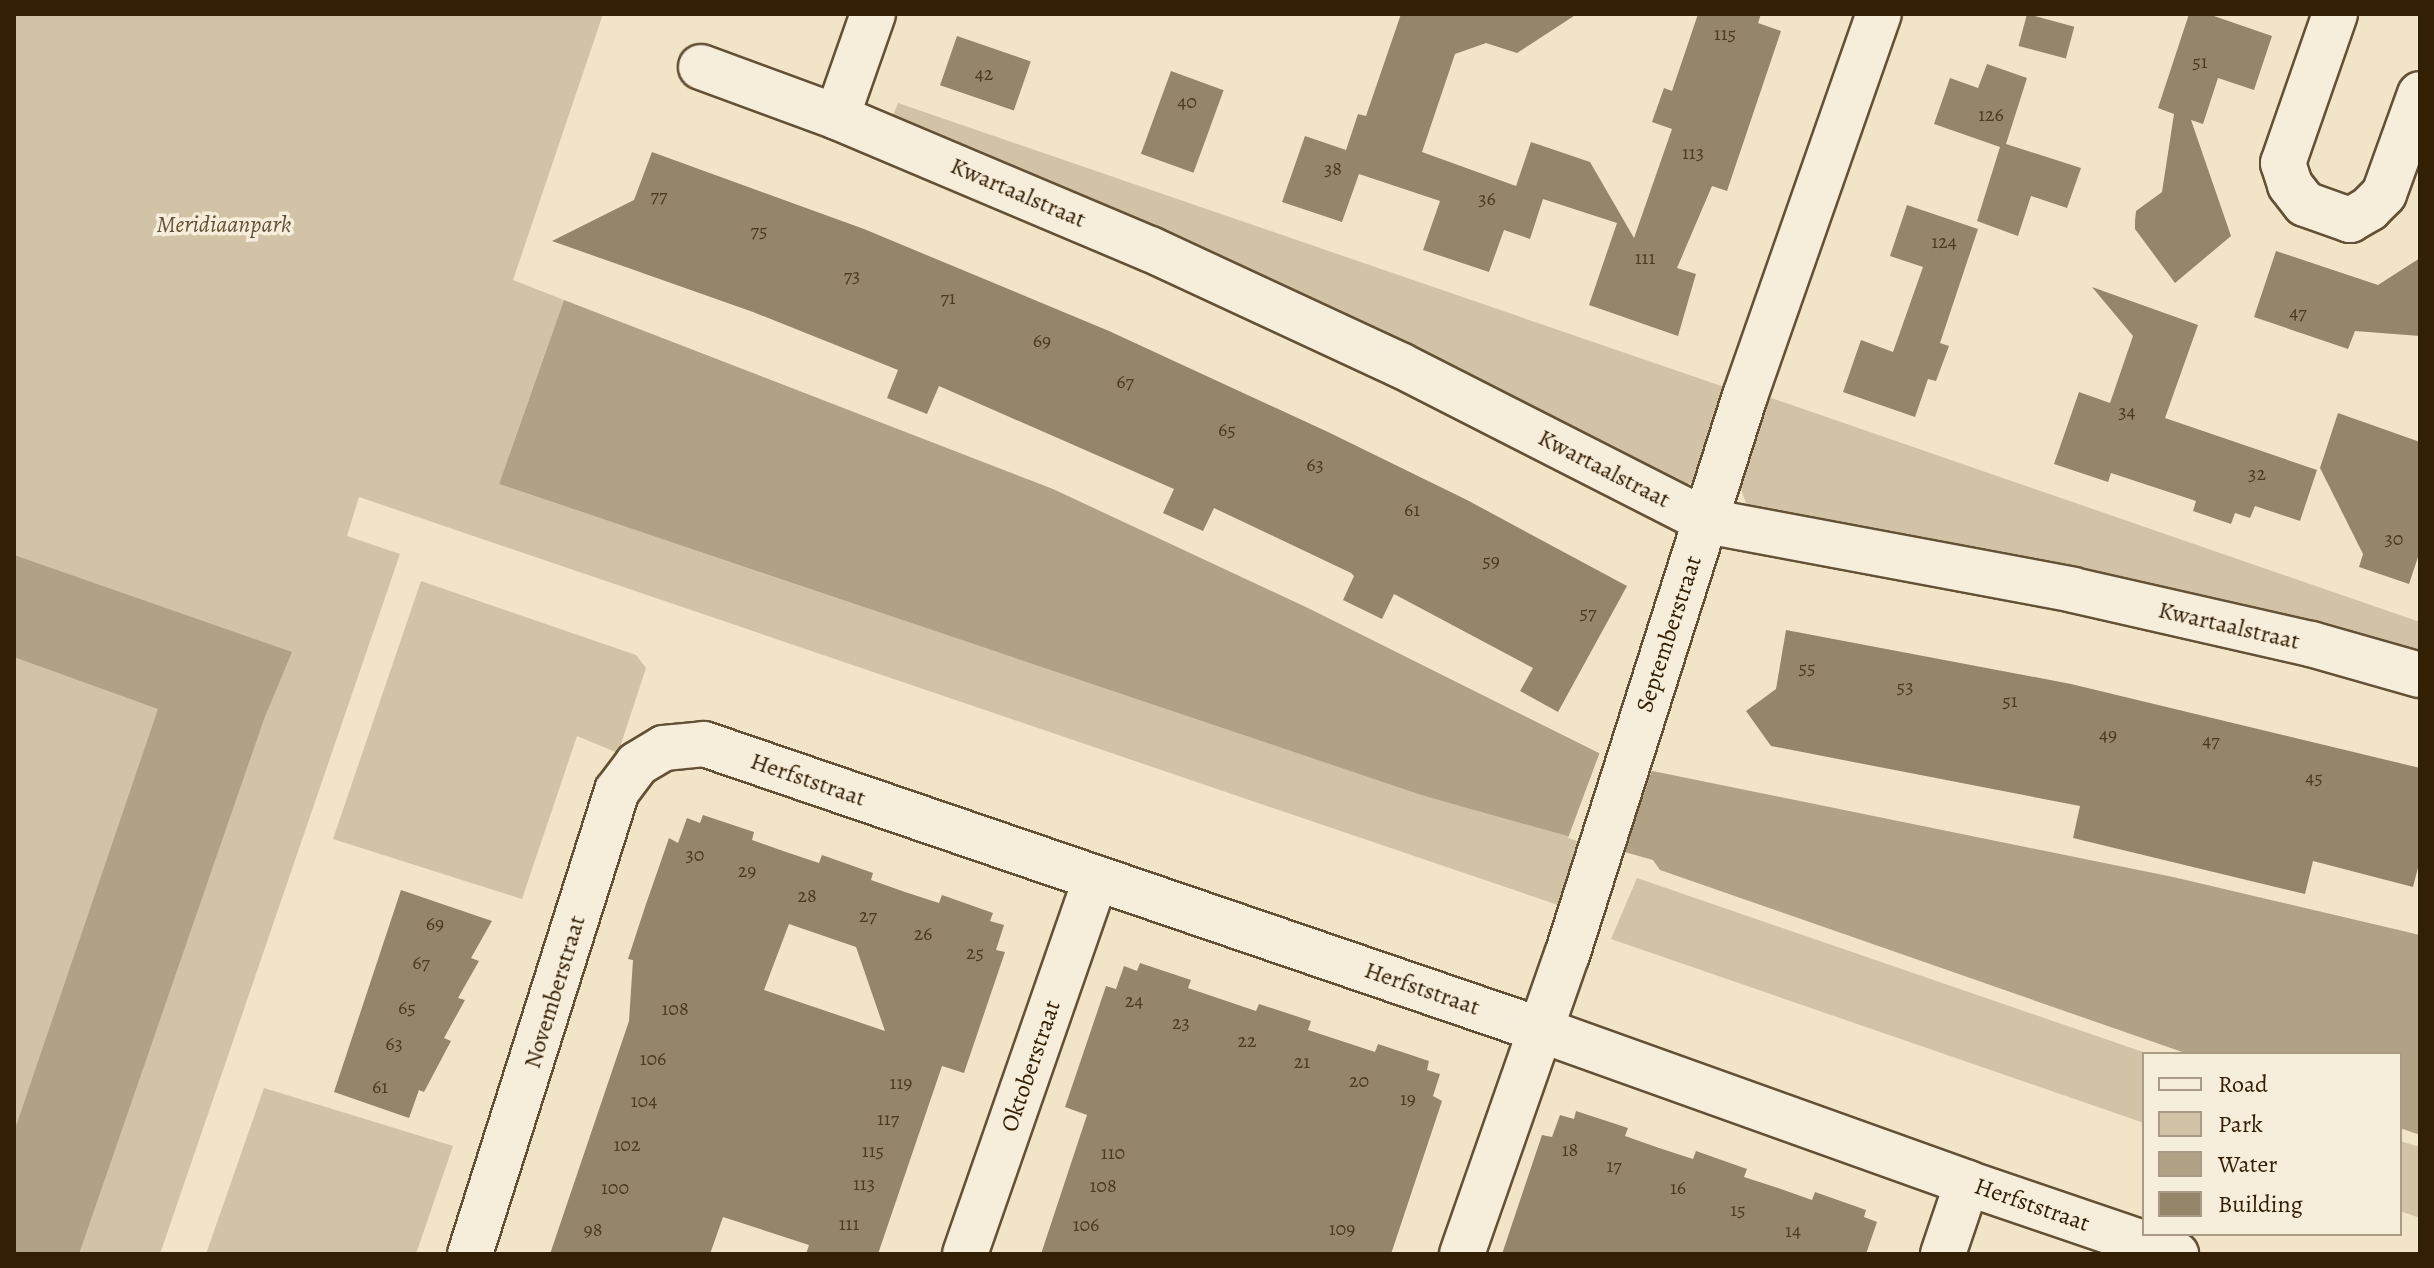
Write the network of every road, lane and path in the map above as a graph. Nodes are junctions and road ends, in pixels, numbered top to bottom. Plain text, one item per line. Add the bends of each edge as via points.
1 (873, 14) edge
2 (1879, 14) edge
3 (2335, 14) edge
4 (701, 67) dead end
5 (2420, 94) edge
6 (837, 117) junction
7 (1706, 521) junction
8 (2420, 675) edge
9 (664, 748) joint
10 (1096, 878) junction
11 (1538, 1029) junction
12 (1967, 1183) junction
13 (470, 1254) edge
14 (965, 1254) edge
15 (1462, 1254) edge
16 (1943, 1254) edge
17 (2176, 1254) edge

1 - 6 street
2 - 7 street, Septemberstraat
3 - 5 street via 2283,163 2290,185 2305,204 2350,220 2369,209 2384,194
4 - 6 street, Kwartaalstraat
6 - 7 street, Kwartaalstraat via 1150,249 1400,365
7 - 8 street, Kwartaalstraat via 2073,590 2311,644
7 - 11 street, Septemberstraat via 1567,955
9 - 10 street, Herfststraat via 704,744
9 - 13 street, Novemberstraat via 637,764 617,791
10 - 11 street, Herfststraat
10 - 14 street, Oktoberstraat
11 - 12 street, Herfststraat
11 - 15 street, Septemberstraat
12 - 16 street
12 - 17 street, Herfststraat

